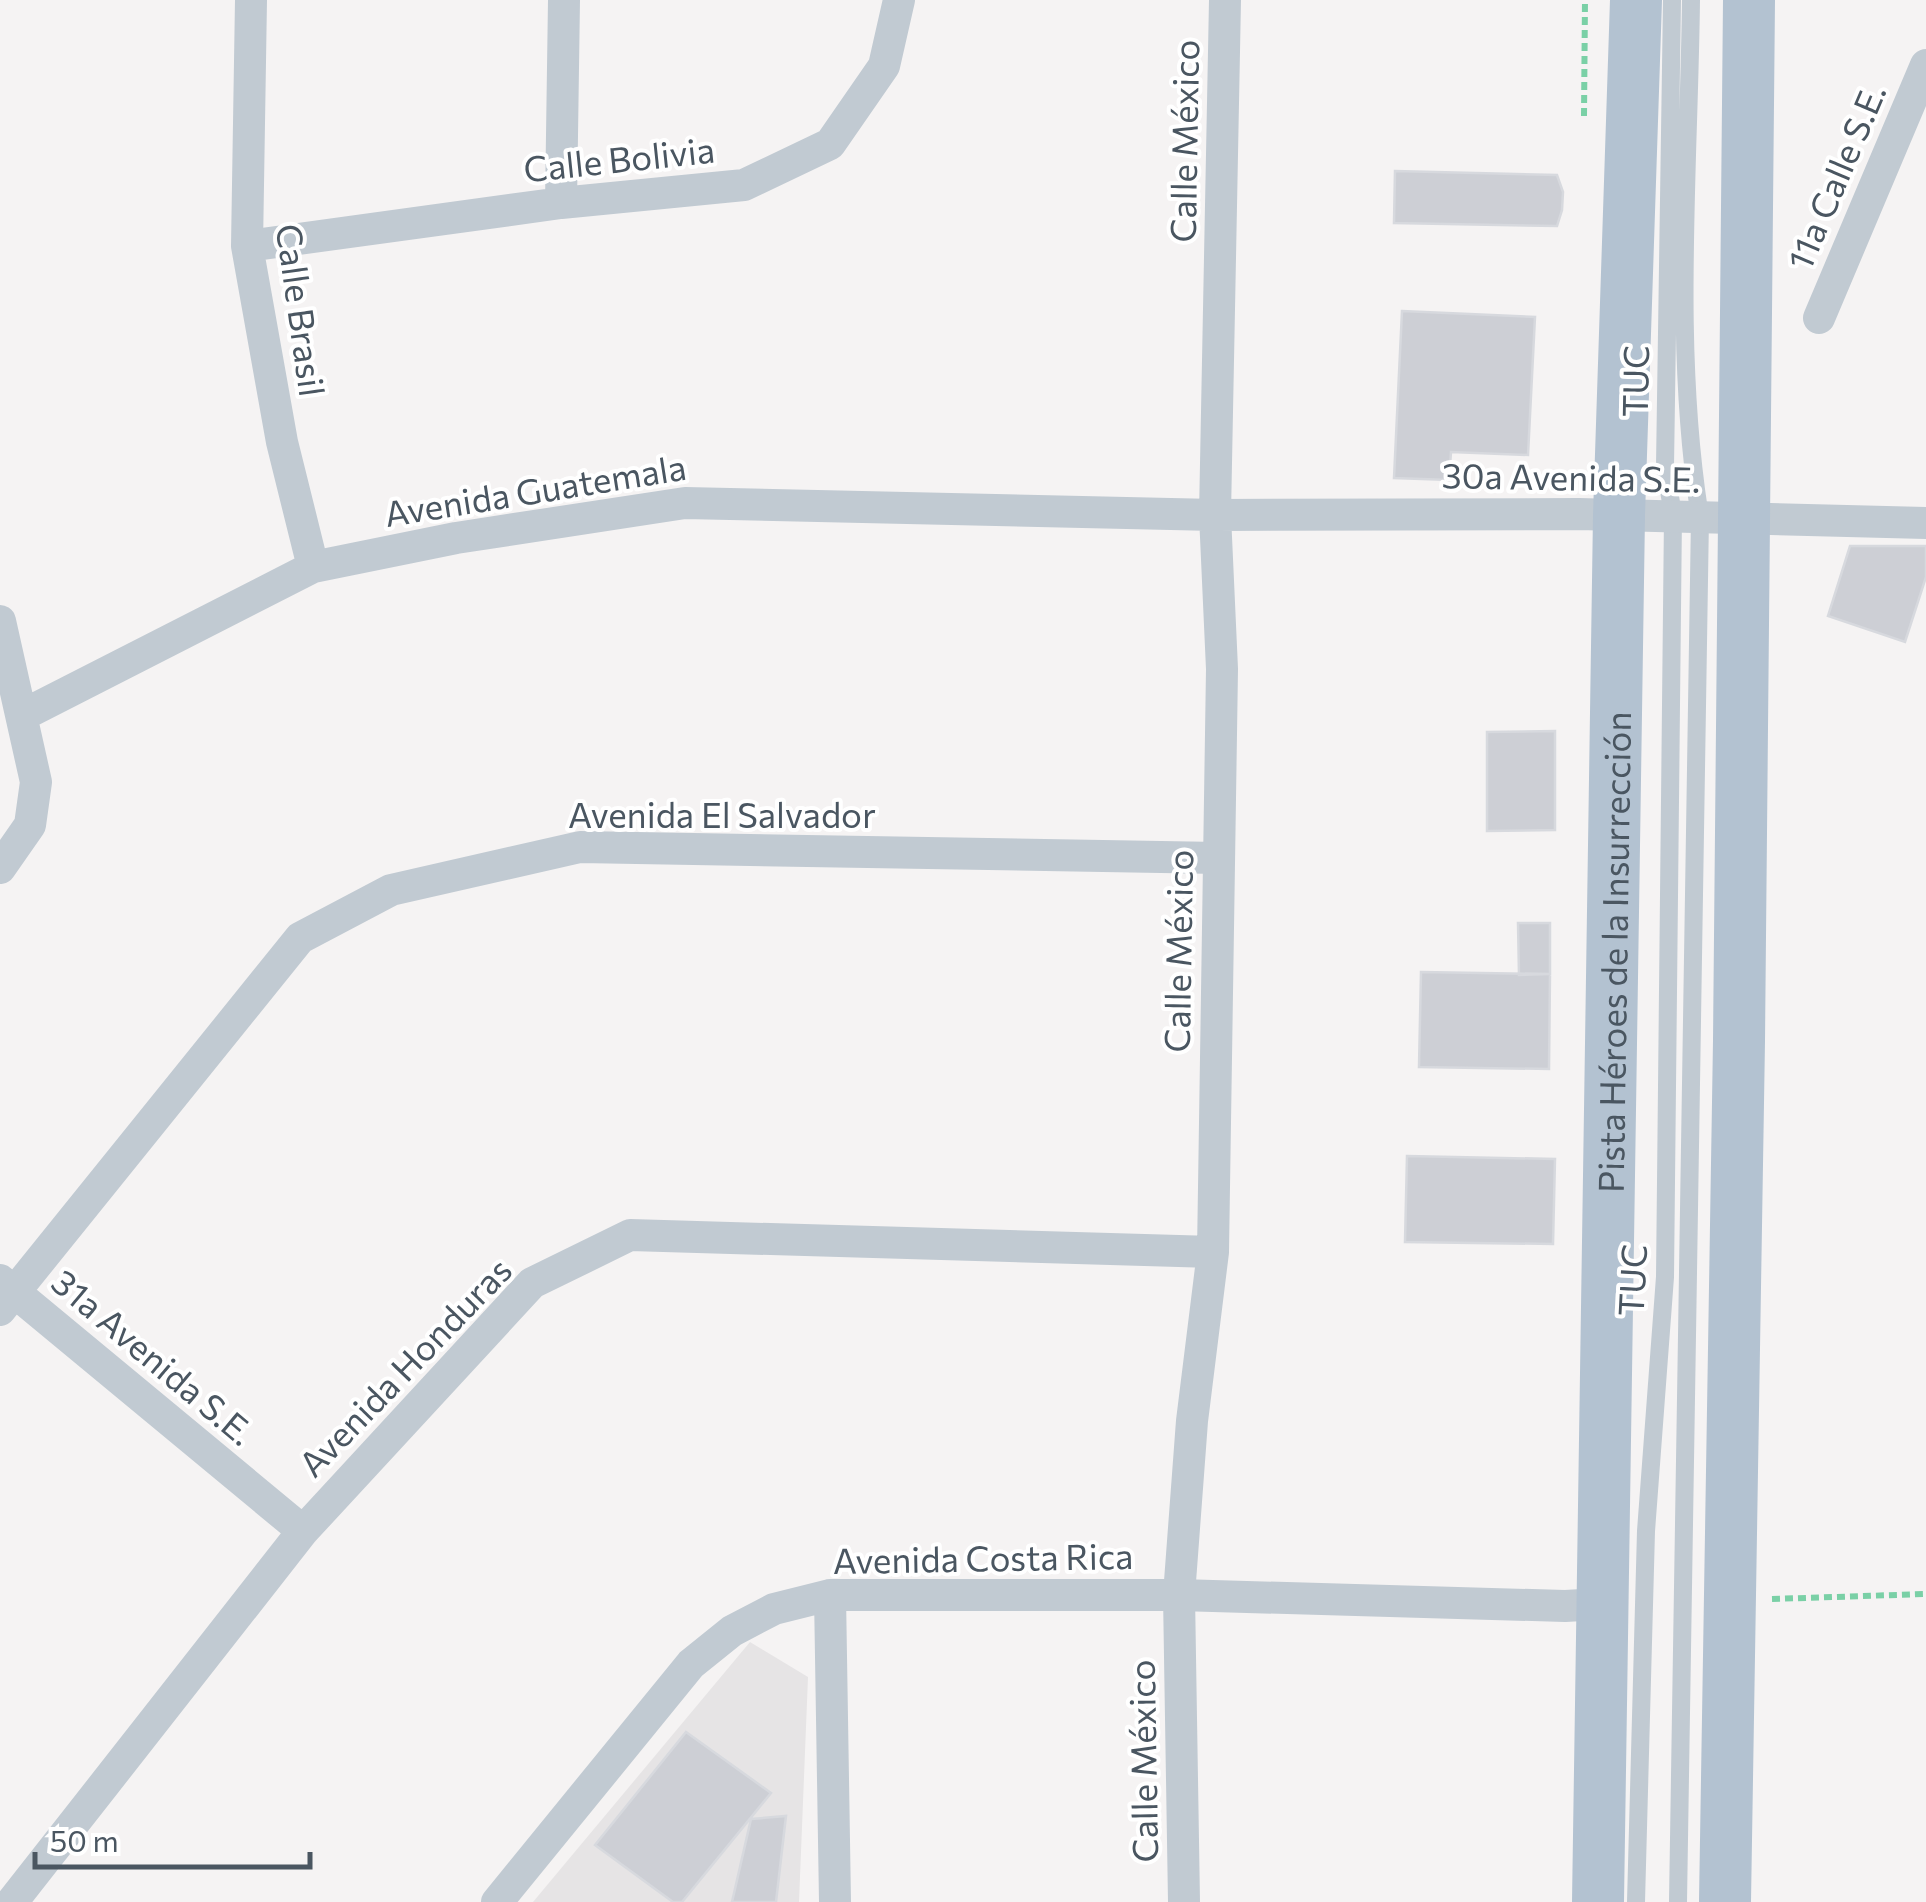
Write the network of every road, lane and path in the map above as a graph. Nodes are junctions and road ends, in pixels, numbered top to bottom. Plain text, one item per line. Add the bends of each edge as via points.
1 (252, 0) edge
2 (564, 0) edge
3 (899, 0) edge
4 (1225, 0) edge
5 (1636, 0) edge
6 (1672, 0) edge
7 (1691, 0) edge
8 (1749, 0) edge
9 (1926, 66) edge
10 (561, 203) junction
11 (248, 246) junction
12 (1818, 318) dead end
13 (1216, 515) junction
14 (1620, 515) junction
15 (1705, 516) junction
16 (1926, 523) edge
17 (313, 567) junction
18 (0, 620) edge
19 (23, 715) junction
20 (1219, 858) junction
21 (0, 868) edge
22 (1213, 1252) junction
23 (4, 1294) edge
24 (303, 1531) junction
25 (1926, 1594) edge
26 (830, 1595) junction
27 (1179, 1595) junction
28 (1769, 1598) dead end
29 (1600, 1604) junction
30 (12, 1902) edge
31 (497, 1902) edge
32 (834, 1902) edge
33 (1184, 1902) edge
34 (1598, 1902) edge
35 (1636, 1902) edge
36 (1678, 1902) edge
37 (1725, 1902) edge

1 - 11 street, Calle Brasil
2 - 10 street
3 - 10 street, Calle Bolivia via 884,66 830,144 744,185
4 - 13 street, Calle México
5 - 14 main road, Pista Héroes de la Insurrección
6 - 15 lane, TUC via 1666,466
7 - 15 lane, TUC via 1685,375 1691,456
8 - 15 main road
9 - 12 street, 11a Calle S.E.
10 - 11 street, Calle Bolivia
11 - 17 street, Calle Brasil via 282,442
13 - 14 street, 30a Avenida S.E.
13 - 17 street, Avenida Guatemala via 684,502
13 - 20 street, Calle México
14 - 15 street, 30a Avenida S.E.
14 - 29 main road, Pista Héroes de la Insurrección
15 - 16 street, 30a Avenida S.E.
15 - 35 lane, TUC via 1666,1276 1646,1530
15 - 36 lane, TUC
15 - 37 main road via 1740,1022
17 - 19 street, Avenida Guatemala
18 - 19 street
19 - 21 street via 36,782 30,825
20 - 22 street, Calle México
20 - 23 street, Avenida El Salvador via 580,847 391,890 300,938
22 - 24 street, Avenida Honduras via 630,1235 532,1283
22 - 27 street, Calle México
23 - 24 street, 31a Avenida S.E.
24 - 30 street, Avenida Honduras
25 - 28 path
26 - 27 street, Avenida Costa Rica
26 - 31 street, Avenida Costa Rica via 774,1609 691,1664
26 - 32 street
27 - 29 street, Avenida Costa Rica
27 - 33 street, Calle México
29 - 34 main road, Pista Héroes de la Insurrección

